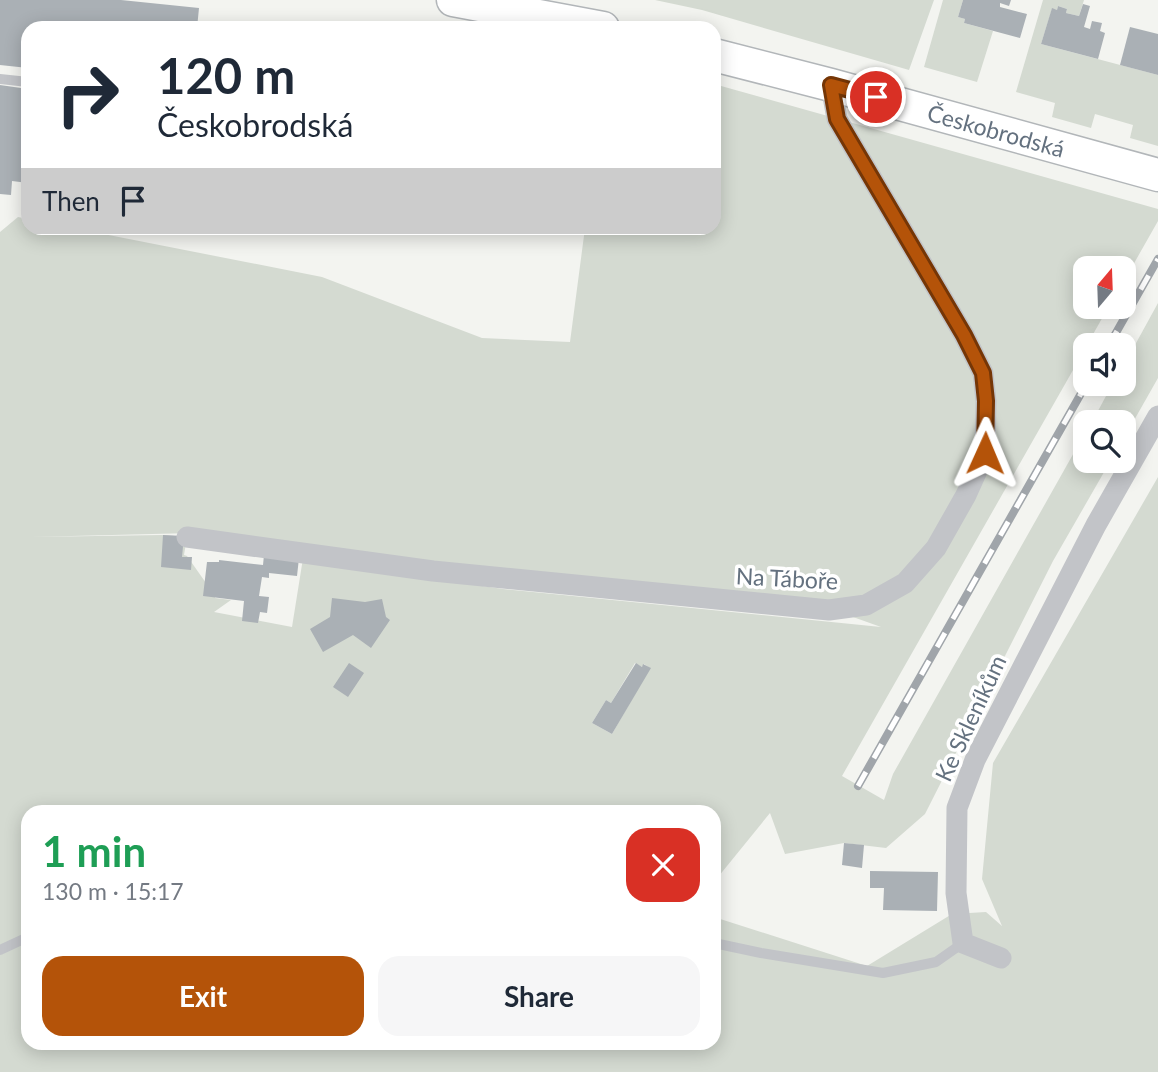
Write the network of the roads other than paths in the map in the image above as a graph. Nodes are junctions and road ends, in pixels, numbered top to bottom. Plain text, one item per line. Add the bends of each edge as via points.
1 (453, 0) edge
2 (566, 21) edge
3 (721, 57) edge
4 (0, 79) edge
5 (21, 81) edge
6 (831, 85) junction
7 (1155, 174) edge
8 (1158, 416) edge
9 (187, 537) dead end
10 (21, 940) edge
11 (962, 943) junction
12 (721, 944) edge
13 (0, 950) edge
14 (1001, 958) dead end

1 - 2 main road
3 - 6 main road, Českobrodská
4 - 5 lane
6 - 7 main road, Českobrodská
6 - 9 street, Na Táboře via 837,119 983,373 985,453 936,548 905,583 866,605 829,610 433,571
8 - 11 street, Ke Skleníkům via 1096,525 975,760 957,808 956,894
10 - 13 lane
11 - 12 lane via 936,962 883,974
11 - 14 street

